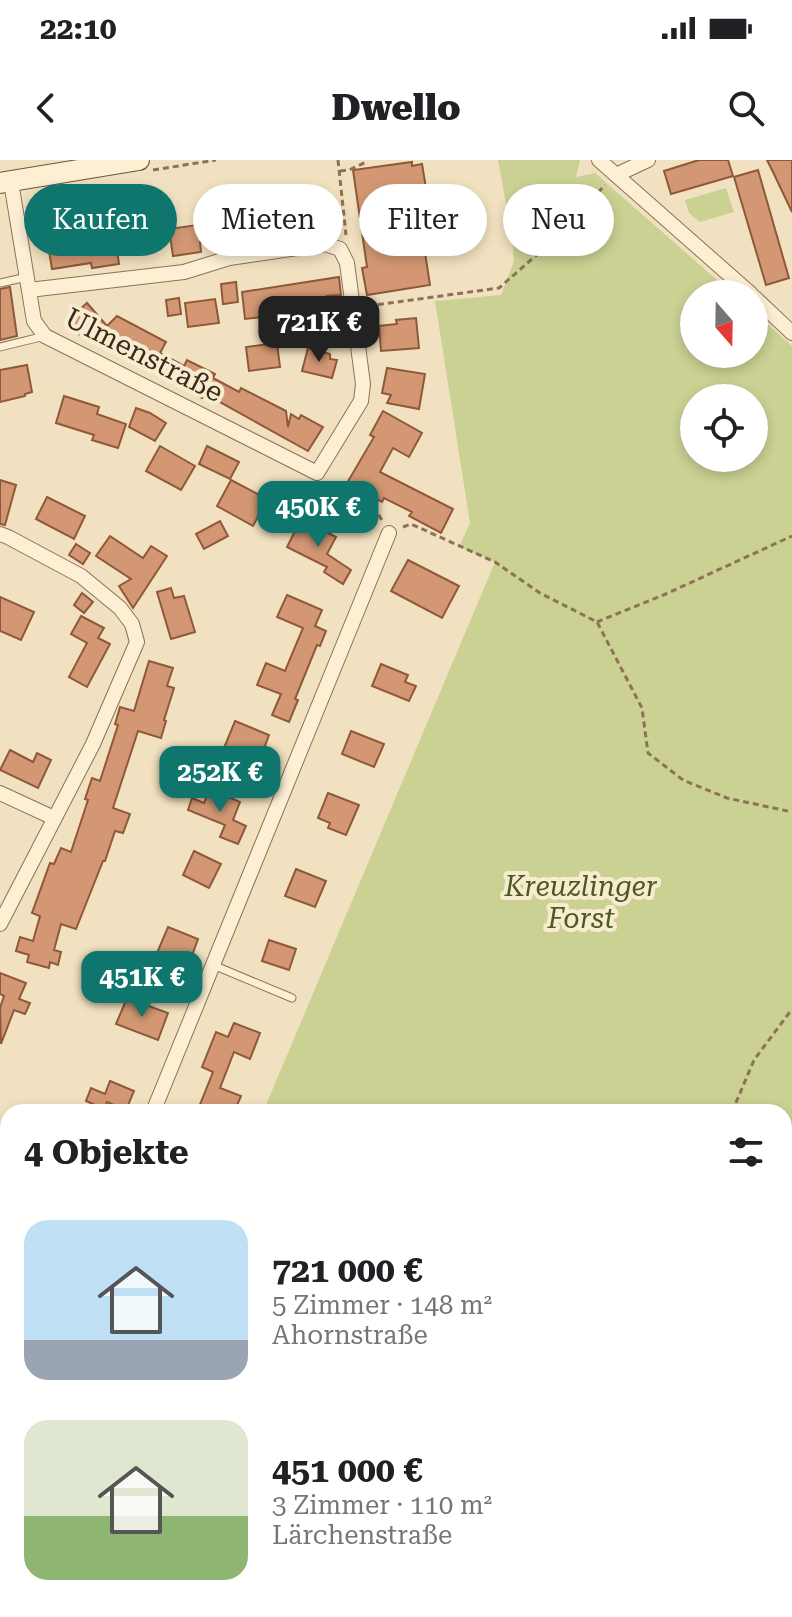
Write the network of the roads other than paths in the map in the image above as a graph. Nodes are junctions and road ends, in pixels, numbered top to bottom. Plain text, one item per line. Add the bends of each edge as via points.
1 (139, 160) edge
2 (599, 160) edge
3 (648, 160) edge
4 (616, 175) junction
5 (6, 182) edge
6 (734, 280) edge
7 (0, 283) edge
8 (28, 284) junction
9 (768, 311) edge
10 (792, 333) edge
11 (45, 336) junction
12 (0, 347) edge
13 (389, 533) road end
14 (0, 534) edge
15 (0, 793) edge
16 (54, 818) junction
17 (0, 924) edge
18 (213, 965) junction
19 (292, 998) dead end
20 (156, 1104) edge

1 - 5 main road
2 - 4 street
3 - 4 street
4 - 6 street
5 - 8 street, Ulmenstraße
7 - 8 lane
8 - 11 street, Ulmenstraße via 34,321
8 - 11 street, Ulmenstraße via 184,272 229,258 325,244 340,249 354,308 361,401 317,473
9 - 10 street
11 - 12 lane
13 - 18 street
14 - 16 street via 81,576 120,608 137,642
15 - 16 street
16 - 17 street
18 - 19 lane
18 - 20 street

